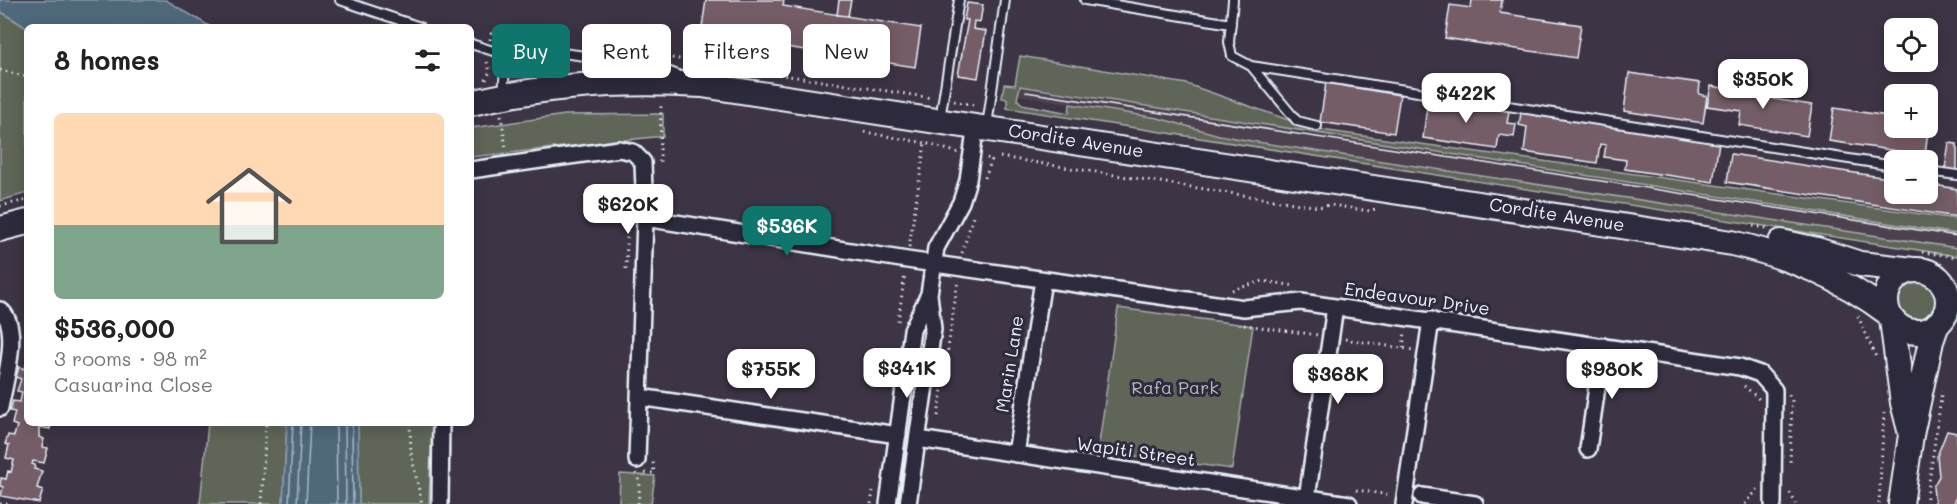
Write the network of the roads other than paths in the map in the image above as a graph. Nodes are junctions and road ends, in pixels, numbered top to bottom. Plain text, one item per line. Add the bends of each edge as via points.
1 (340, 0) edge
2 (959, 0) edge
3 (1005, 0) edge
4 (1085, 0) edge
5 (1233, 0) edge
6 (411, 24) edge
7 (1231, 24) junction
8 (474, 45) edge
9 (492, 51) edge
10 (570, 54) edge
11 (1251, 66) junction
12 (506, 78) edge
13 (702, 85) junction
14 (505, 107) junction
15 (481, 109) edge
16 (939, 120) junction
17 (1317, 126) dead end
18 (981, 127) junction
19 (1884, 164) edge
20 (474, 171) edge
21 (1938, 172) edge
22 (1957, 175) edge
23 (645, 218) junction
24 (24, 223) edge
25 (0, 229) edge
26 (1681, 234) junction
27 (1917, 270) junction
28 (932, 271) junction
29 (1957, 273) edge
30 (1043, 280) junction
31 (928, 294) junction
32 (1335, 307) junction
33 (0, 310) edge
34 (1890, 316) junction
35 (1946, 318) edge
36 (1431, 320) junction
37 (1603, 346) junction
38 (639, 397) junction
39 (0, 408) edge
40 (441, 426) edge
41 (898, 435) junction
42 (1911, 435) junction
43 (918, 439) junction
44 (1588, 449) dead end
45 (1016, 454) junction
46 (636, 466) road end
47 (1422, 496) dead end
48 (1307, 498) junction
49 (440, 504) edge
50 (888, 504) edge
51 (908, 504) edge
52 (1348, 504) edge
53 (1404, 504) edge
54 (1474, 504) edge
55 (1773, 504) edge
56 (1901, 504) edge

1 - 6 lane
2 - 16 lane
3 - 18 lane
4 - 7 lane
5 - 7 lane
7 - 11 lane via 1232,56
8 - 9 lane
10 - 13 lane via 648,64
11 - 17 lane via 1297,121
11 - 19 lane
12 - 14 lane
13 - 14 main road, Cordite Avenue via 589,83
13 - 16 main road, Cordite Avenue
14 - 15 main road, Cordite Avenue
16 - 18 main road, Cordite Avenue
18 - 26 main road, Cordite Avenue
18 - 28 street via 961,202 936,248
20 - 23 street via 626,149 639,155 644,167
21 - 22 lane
23 - 28 street, Endeavour Drive
23 - 38 street
24 - 25 main road
26 - 27 main road, Cordite Avenue via 1782,242 1860,264
26 - 34 main road, Cordite Avenue via 1756,249 1812,267 1850,286
27 - 29 main road, Cordite Avenue
27 - 34 main road via 1898,276 1888,289
27 - 35 main road via 1934,275 1944,286 1948,300
28 - 30 street, Endeavour Drive
28 - 31 street
30 - 32 street, Endeavour Drive via 1244,308 1301,302
30 - 45 street, Marin Lane
31 - 41 street via 912,330
31 - 43 street via 933,329
32 - 36 street, Endeavour Drive
32 - 48 street
33 - 39 street via 10,325 11,340
34 - 35 main road via 1898,326 1914,332 1930,329
34 - 42 main road
35 - 42 main road via 1931,341
36 - 37 street, Endeavour Drive
36 - 53 street
37 - 44 street
37 - 55 street, Endeavour Drive via 1740,367 1760,374 1774,390
38 - 41 street
38 - 46 street
40 - 49 street
41 - 50 street
42 - 56 main road
43 - 45 street, Wapiti Street
43 - 51 street
45 - 48 street, Wapiti Street
47 - 54 street
48 - 52 street, Wapiti Street

